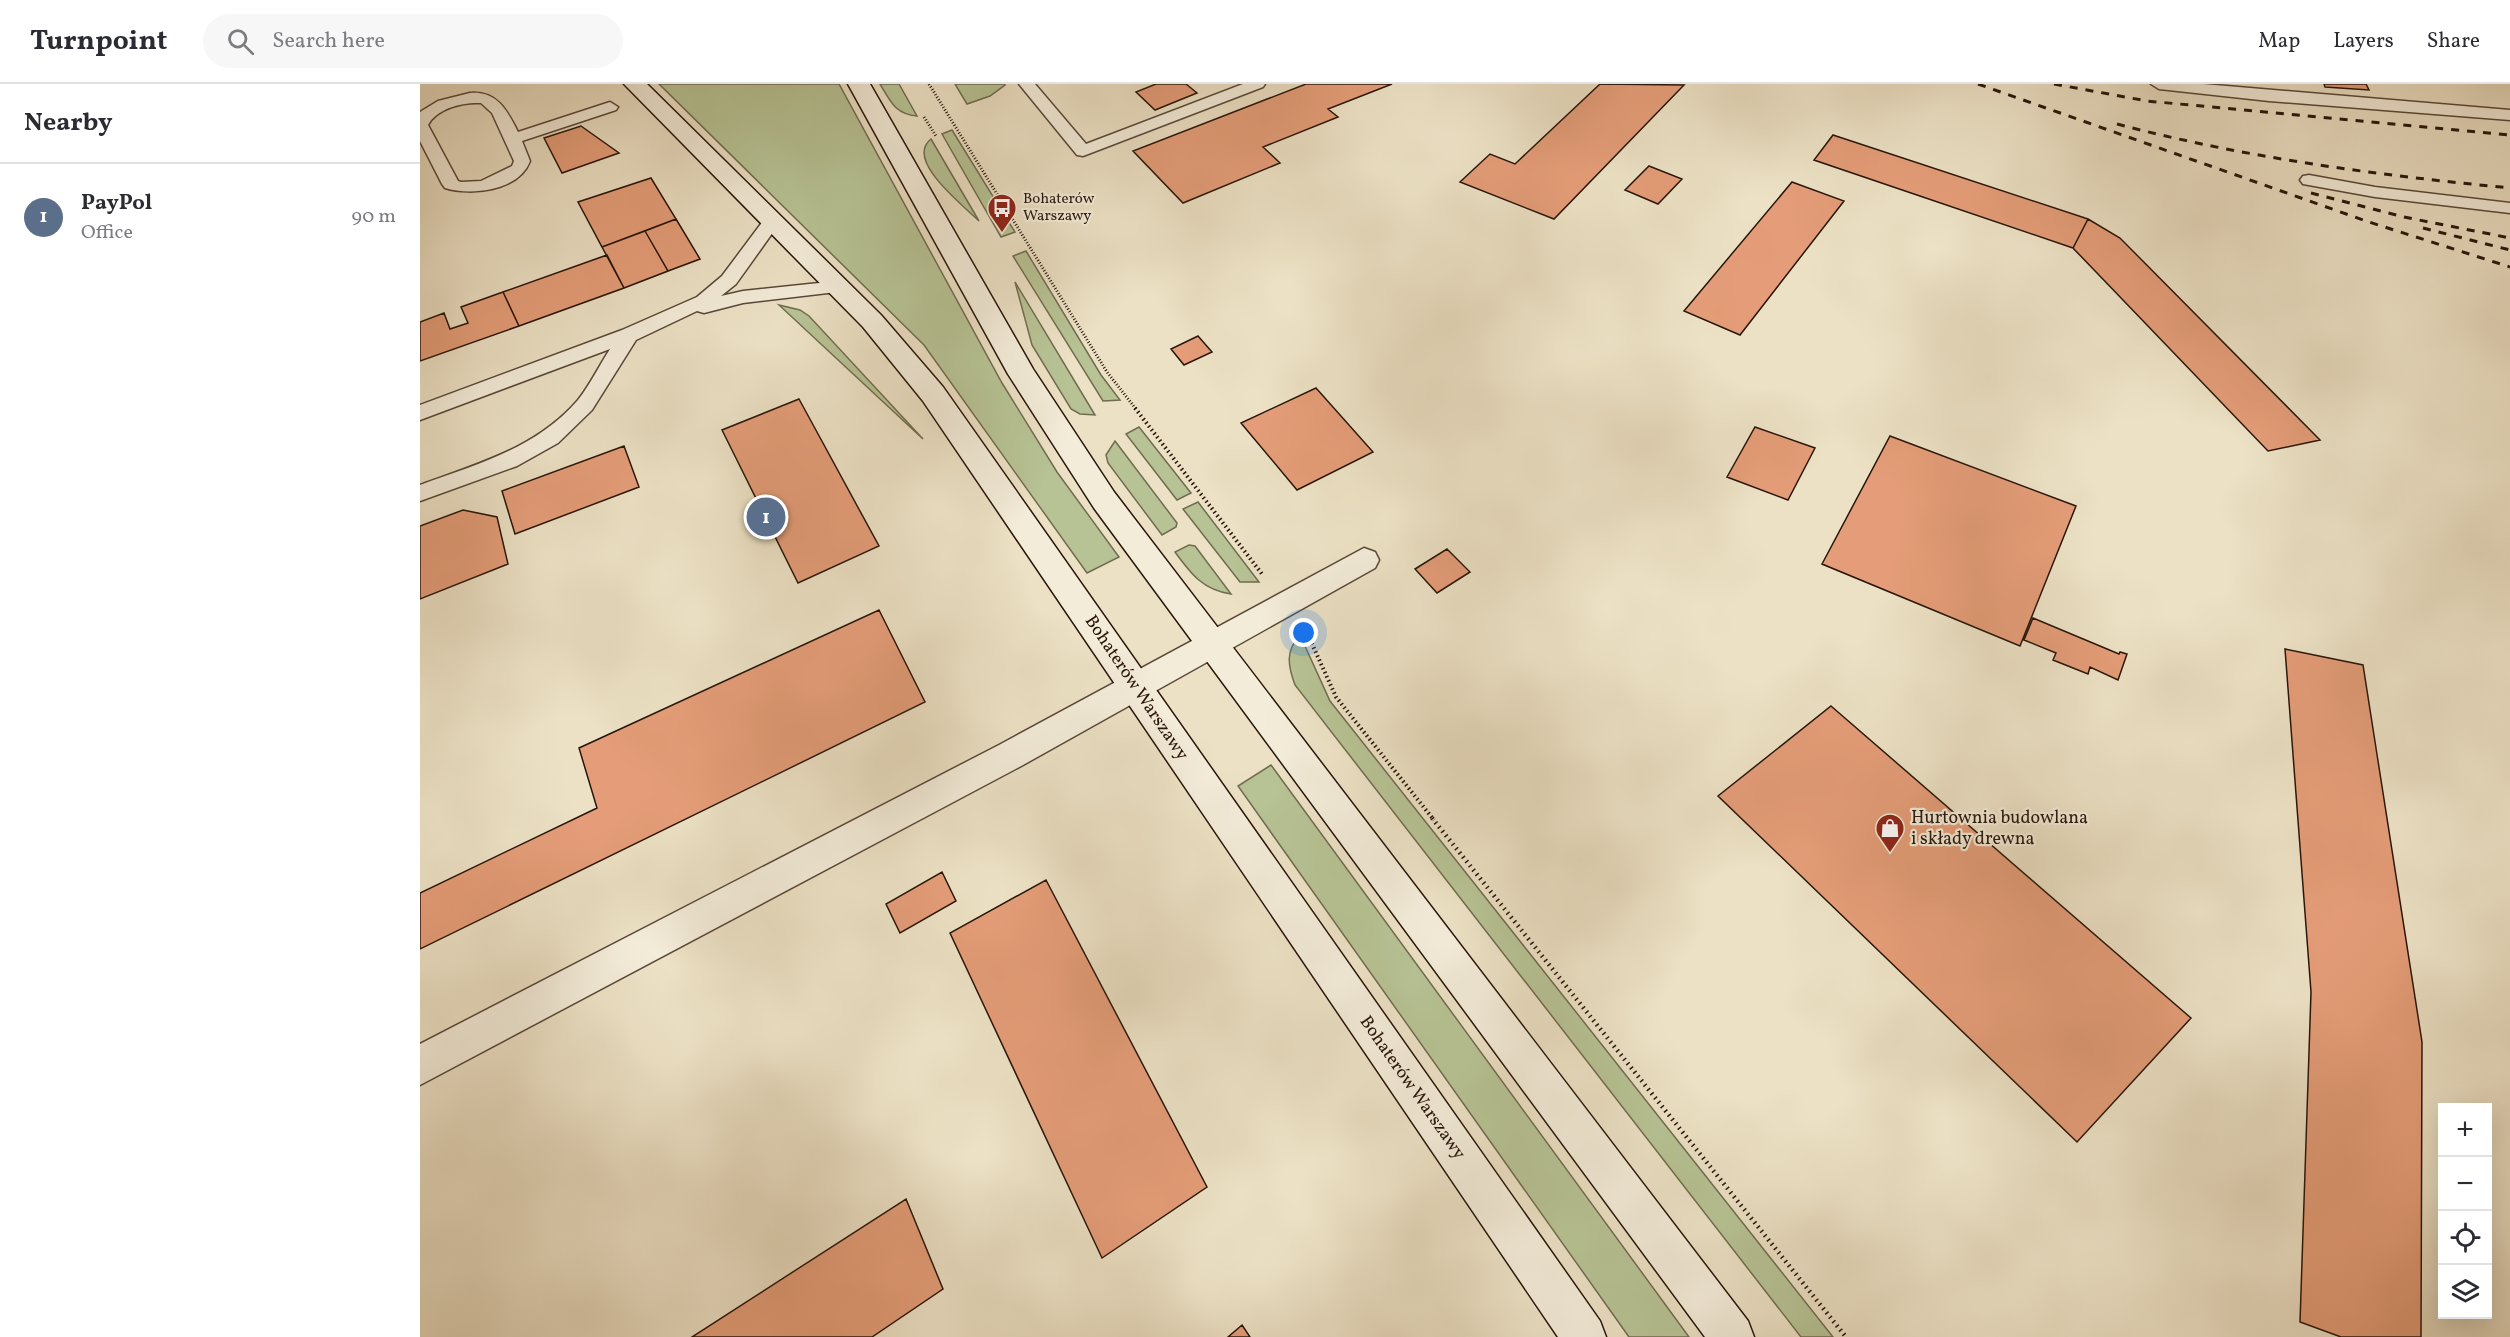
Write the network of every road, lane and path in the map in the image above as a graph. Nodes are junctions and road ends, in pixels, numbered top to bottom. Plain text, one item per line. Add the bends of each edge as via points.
1 (635, 84) edge
2 (860, 84) edge
3 (929, 84) edge
4 (1027, 84) edge
5 (1257, 84) edge
6 (2160, 84) edge
7 (610, 107) dead end
8 (2510, 114) edge
9 (924, 117) dead end
10 (420, 125) edge
11 (936, 136) dead end
12 (512, 139) junction
13 (2309, 180) dead end
14 (2510, 208) edge
15 (772, 221) junction
16 (838, 286) junction
17 (674, 317) junction
18 (629, 335) junction
19 (420, 414) edge
20 (420, 493) edge
21 (1364, 560) dead end
22 (1267, 581) dead end
23 (1306, 631) dead end
24 (1212, 644) junction
25 (1135, 687) junction
26 (420, 1065) edge
27 (1584, 1337) edge
28 (1732, 1337) edge
29 (1846, 1337) edge

1 - 15 street, Bohaterów Warszawy
2 - 24 street via 1051,421 1104,500
3 - 22 path via 1107,372
4 - 5 lane via 1083,151
6 - 8 lane
7 - 12 lane
9 - 11 path
10 - 12 lane via 424,115 435,108 465,99 484,99 492,103
10 - 12 lane via 451,184 460,188 488,184 519,169 522,161
13 - 14 lane
15 - 16 street, Bohaterów Warszawy
15 - 17 lane via 721,288
16 - 17 lane via 742,297
16 - 25 street, Bohaterów Warszawy via 902,354 933,394
17 - 18 lane
18 - 19 lane
18 - 20 lane via 584,406 549,441
21 - 24 street
23 - 29 path via 1336,697
24 - 25 street
24 - 28 street
25 - 26 street
25 - 27 street, Bohaterów Warszawy

